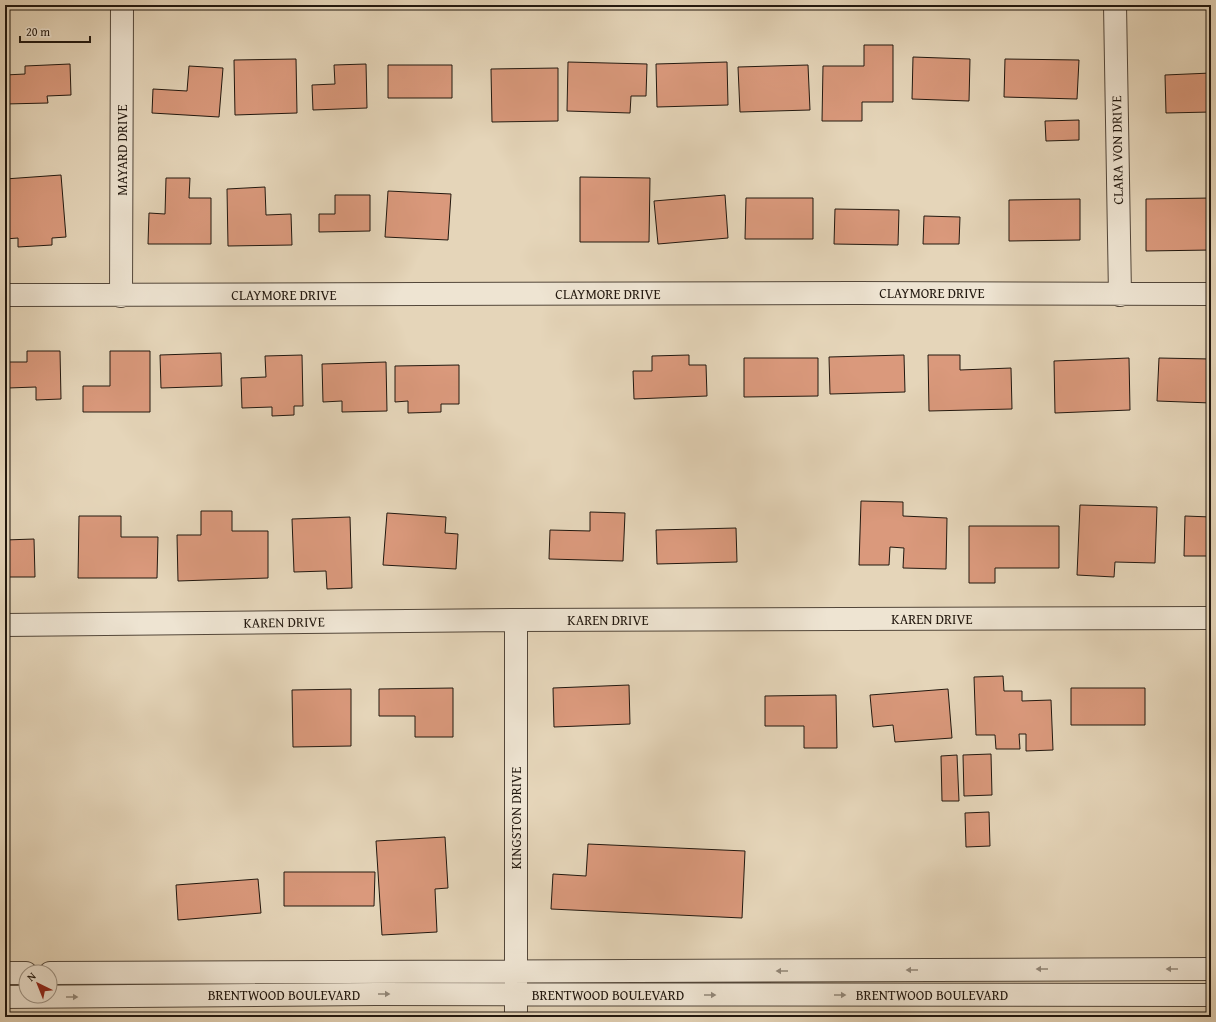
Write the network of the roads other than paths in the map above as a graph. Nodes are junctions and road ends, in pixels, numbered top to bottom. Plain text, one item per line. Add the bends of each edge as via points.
1 (122, 5) edge
2 (1115, 5) edge
3 (1211, 294) edge
4 (5, 295) edge
5 (1120, 295) junction
6 (121, 296) junction
7 (1211, 618) edge
8 (516, 620) junction
9 (5, 625) edge
10 (1211, 969) edge
11 (516, 972) junction
12 (5, 973) edge
13 (18, 973) edge
14 (58, 973) edge
15 (516, 995) junction
16 (1211, 995) edge
17 (5, 997) edge
18 (516, 1017) edge

1 - 6 street, MAYARD DRIVE
2 - 5 street, CLARA VON DRIVE
3 - 5 street, CLAYMORE DRIVE
4 - 6 street, CLAYMORE DRIVE
5 - 6 street, CLAYMORE DRIVE via 838,293
7 - 8 street, KAREN DRIVE
8 - 9 street, KAREN DRIVE
8 - 11 street, KINGSTON DRIVE
10 -> 11 street, BRENTWOOD BOULEVARD
11 - 14 street, BRENTWOOD BOULEVARD via 368,970
11 - 15 street, KINGSTON DRIVE
12 - 13 street
15 -> 16 street, BRENTWOOD BOULEVARD
17 -> 15 street, BRENTWOOD BOULEVARD
15 - 18 street, KINGSTON DRIVE

